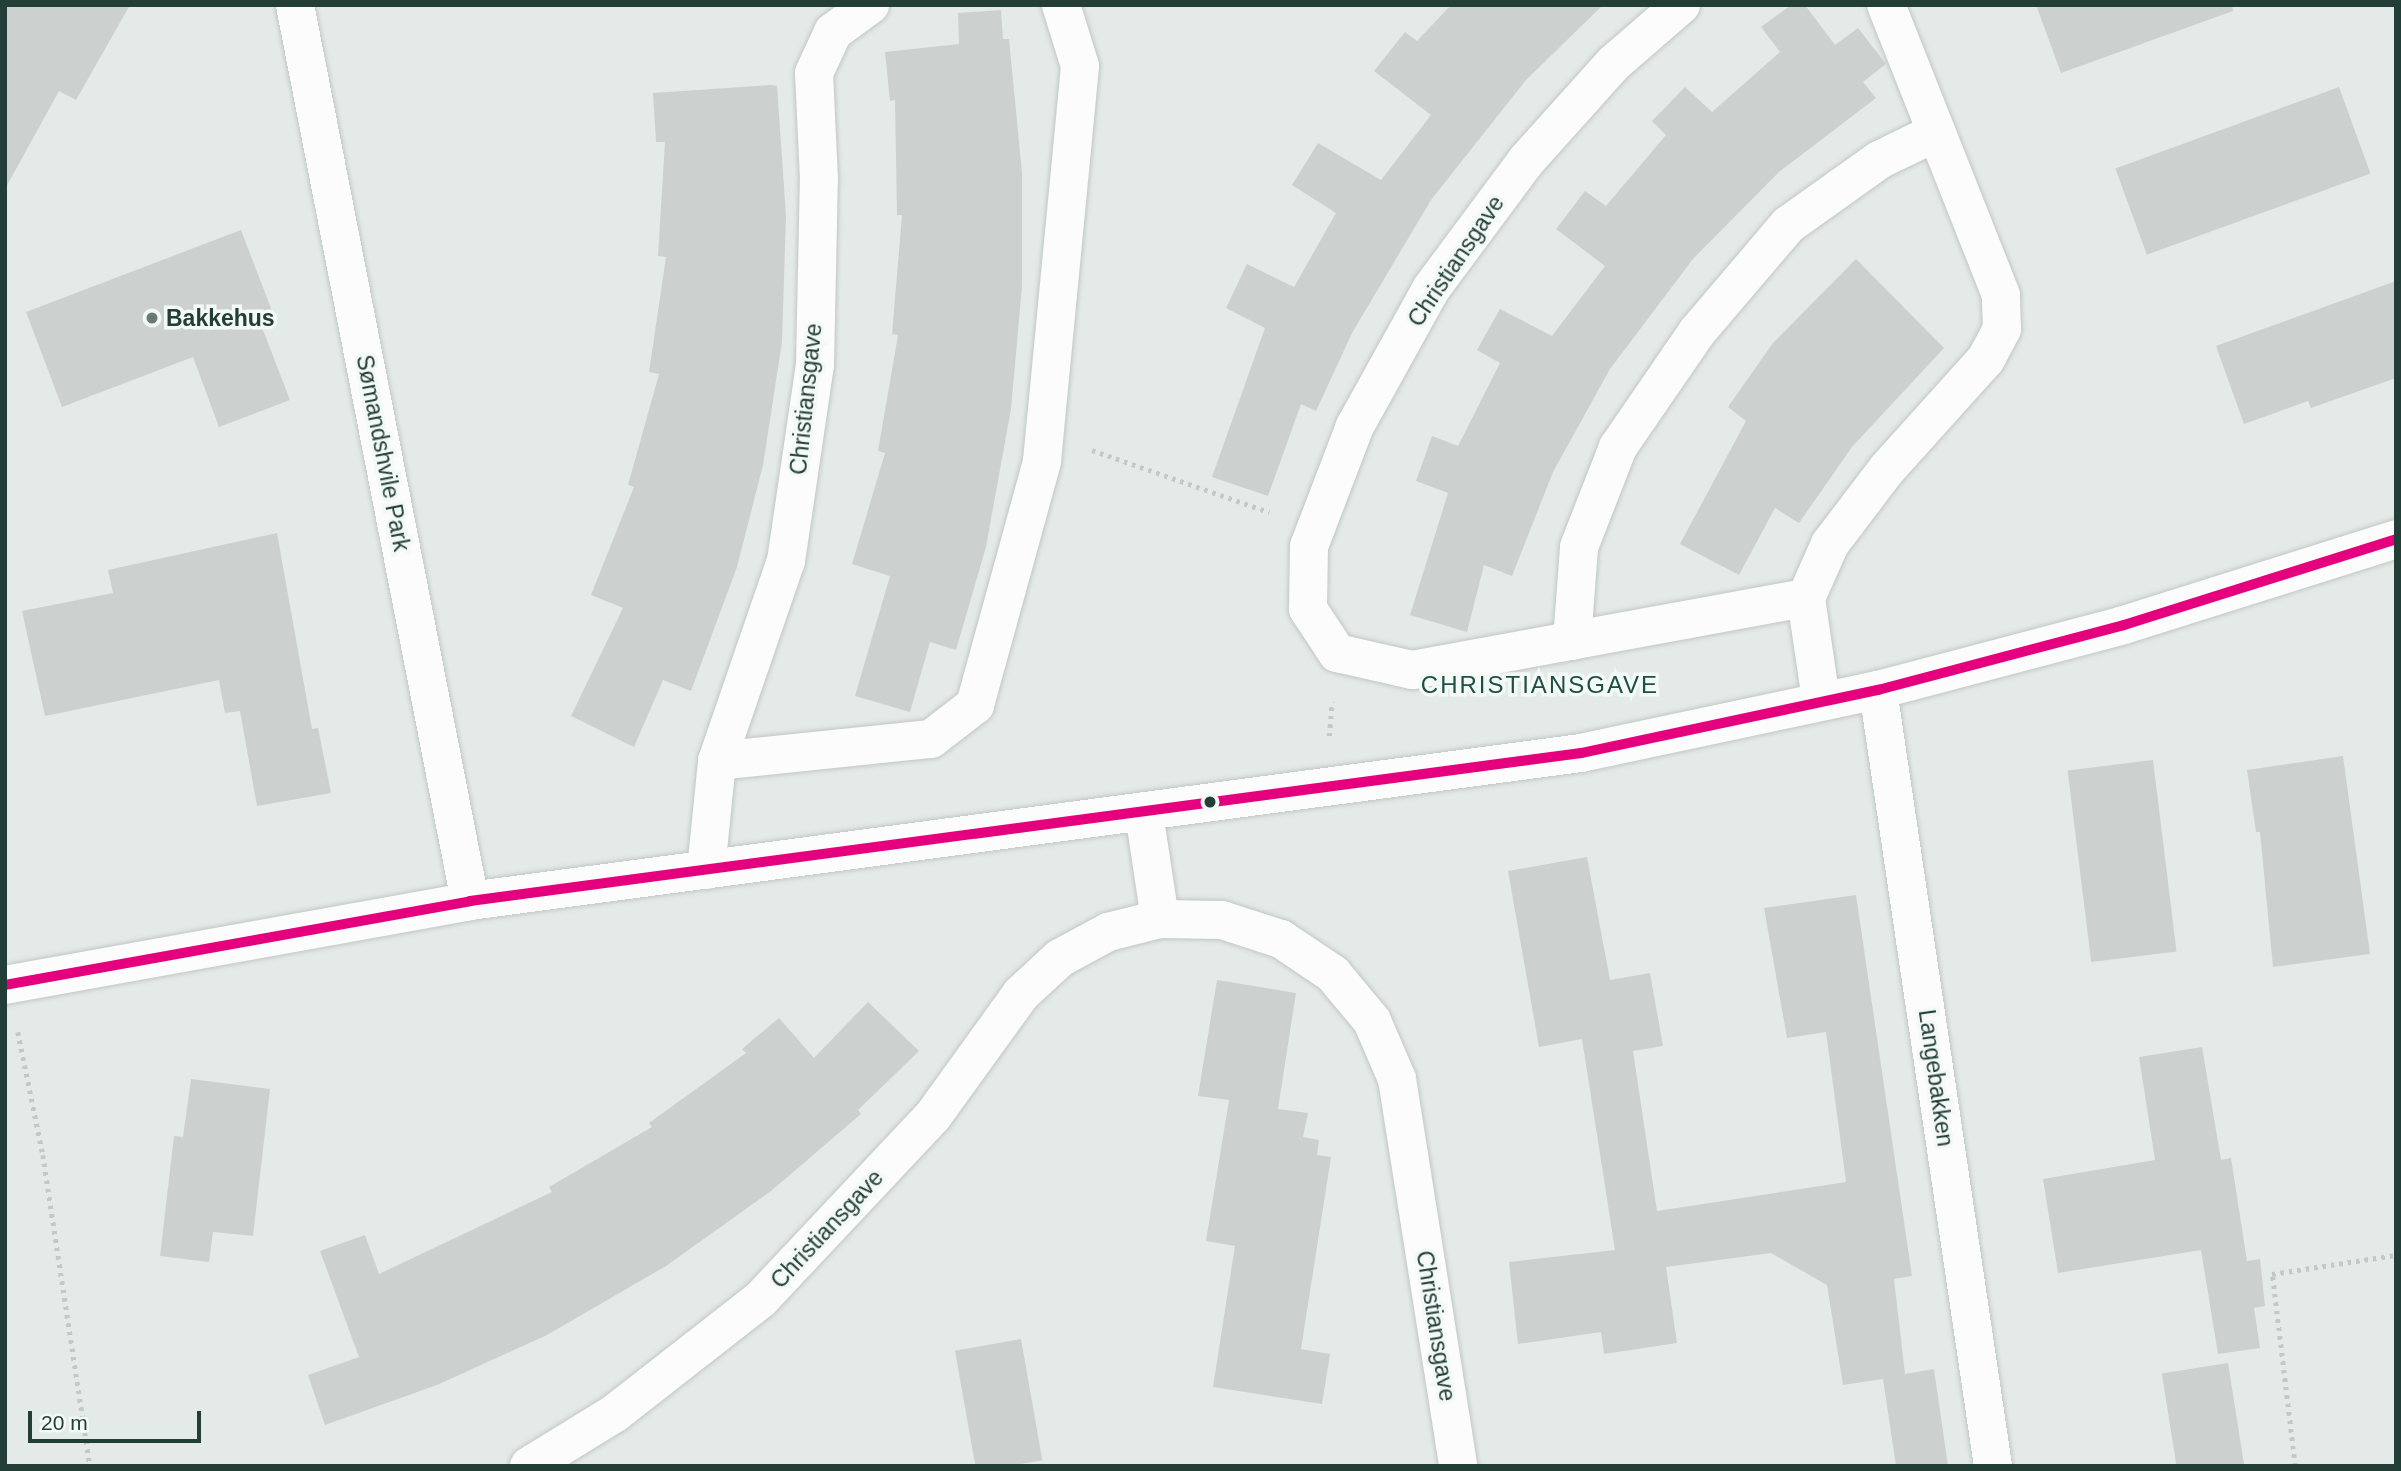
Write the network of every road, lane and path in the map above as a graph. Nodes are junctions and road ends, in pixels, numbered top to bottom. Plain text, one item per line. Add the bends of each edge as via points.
1 (295, 5) edge
2 (870, 5) edge
3 (1061, 5) edge
4 (1681, 5) edge
5 (1886, 5) edge
6 (1937, 132) junction
7 (1045, 434) junction
8 (1316, 528) junction
9 (2396, 539) edge
10 (1806, 598) junction
11 (1572, 640) junction
12 (1878, 690) junction
13 (1821, 700) junction
14 (717, 761) junction
15 (1144, 813) junction
16 (706, 870) junction
17 (470, 901) junction
18 (1160, 919) junction
19 (7, 984) edge
20 (2396, 1255) edge
21 (90, 1466) edge
22 (528, 1466) edge
23 (1458, 1466) edge
24 (1993, 1466) edge
25 (2295, 1466) edge

1 - 17 street, Sømandshvile Park
2 - 14 street, Christiansgave via 832,32 814,73 819,179 815,365 786,561
3 - 7 street via 1080,66
4 - 8 street, Christiansgave via 1613,64 1526,161 1431,289 1355,426
5 - 6 street
6 - 10 street via 2001,295 2002,329 1986,359 1887,469 1830,544
6 - 11 street via 1879,160 1788,225 1697,332 1618,447 1579,547
7 - 8 path
7 - 14 street via 1042,461 975,705 930,739
8 - 11 street, Christiansgave via 1309,546 1308,609 1337,653 1412,670
9 - 12 street via 2124,625
10 - 11 street, Christiansgave
10 - 13 street
12 - 13 street
12 - 24 street, Langebakken
13 - 15 street via 1581,753
14 - 16 street, Christiansgave
15 - 16 street
15 - 18 street
16 - 17 street
17 - 19 street
18 - 22 street, Christiansgave via 1108,932 1060,958 1021,994 933,1116 761,1299 615,1413
18 - 23 street, Christiansgave via 1222,920 1281,939 1333,974 1372,1021 1397,1079
19 - 21 path via 43,1155
20 - 25 path via 2272,1274

